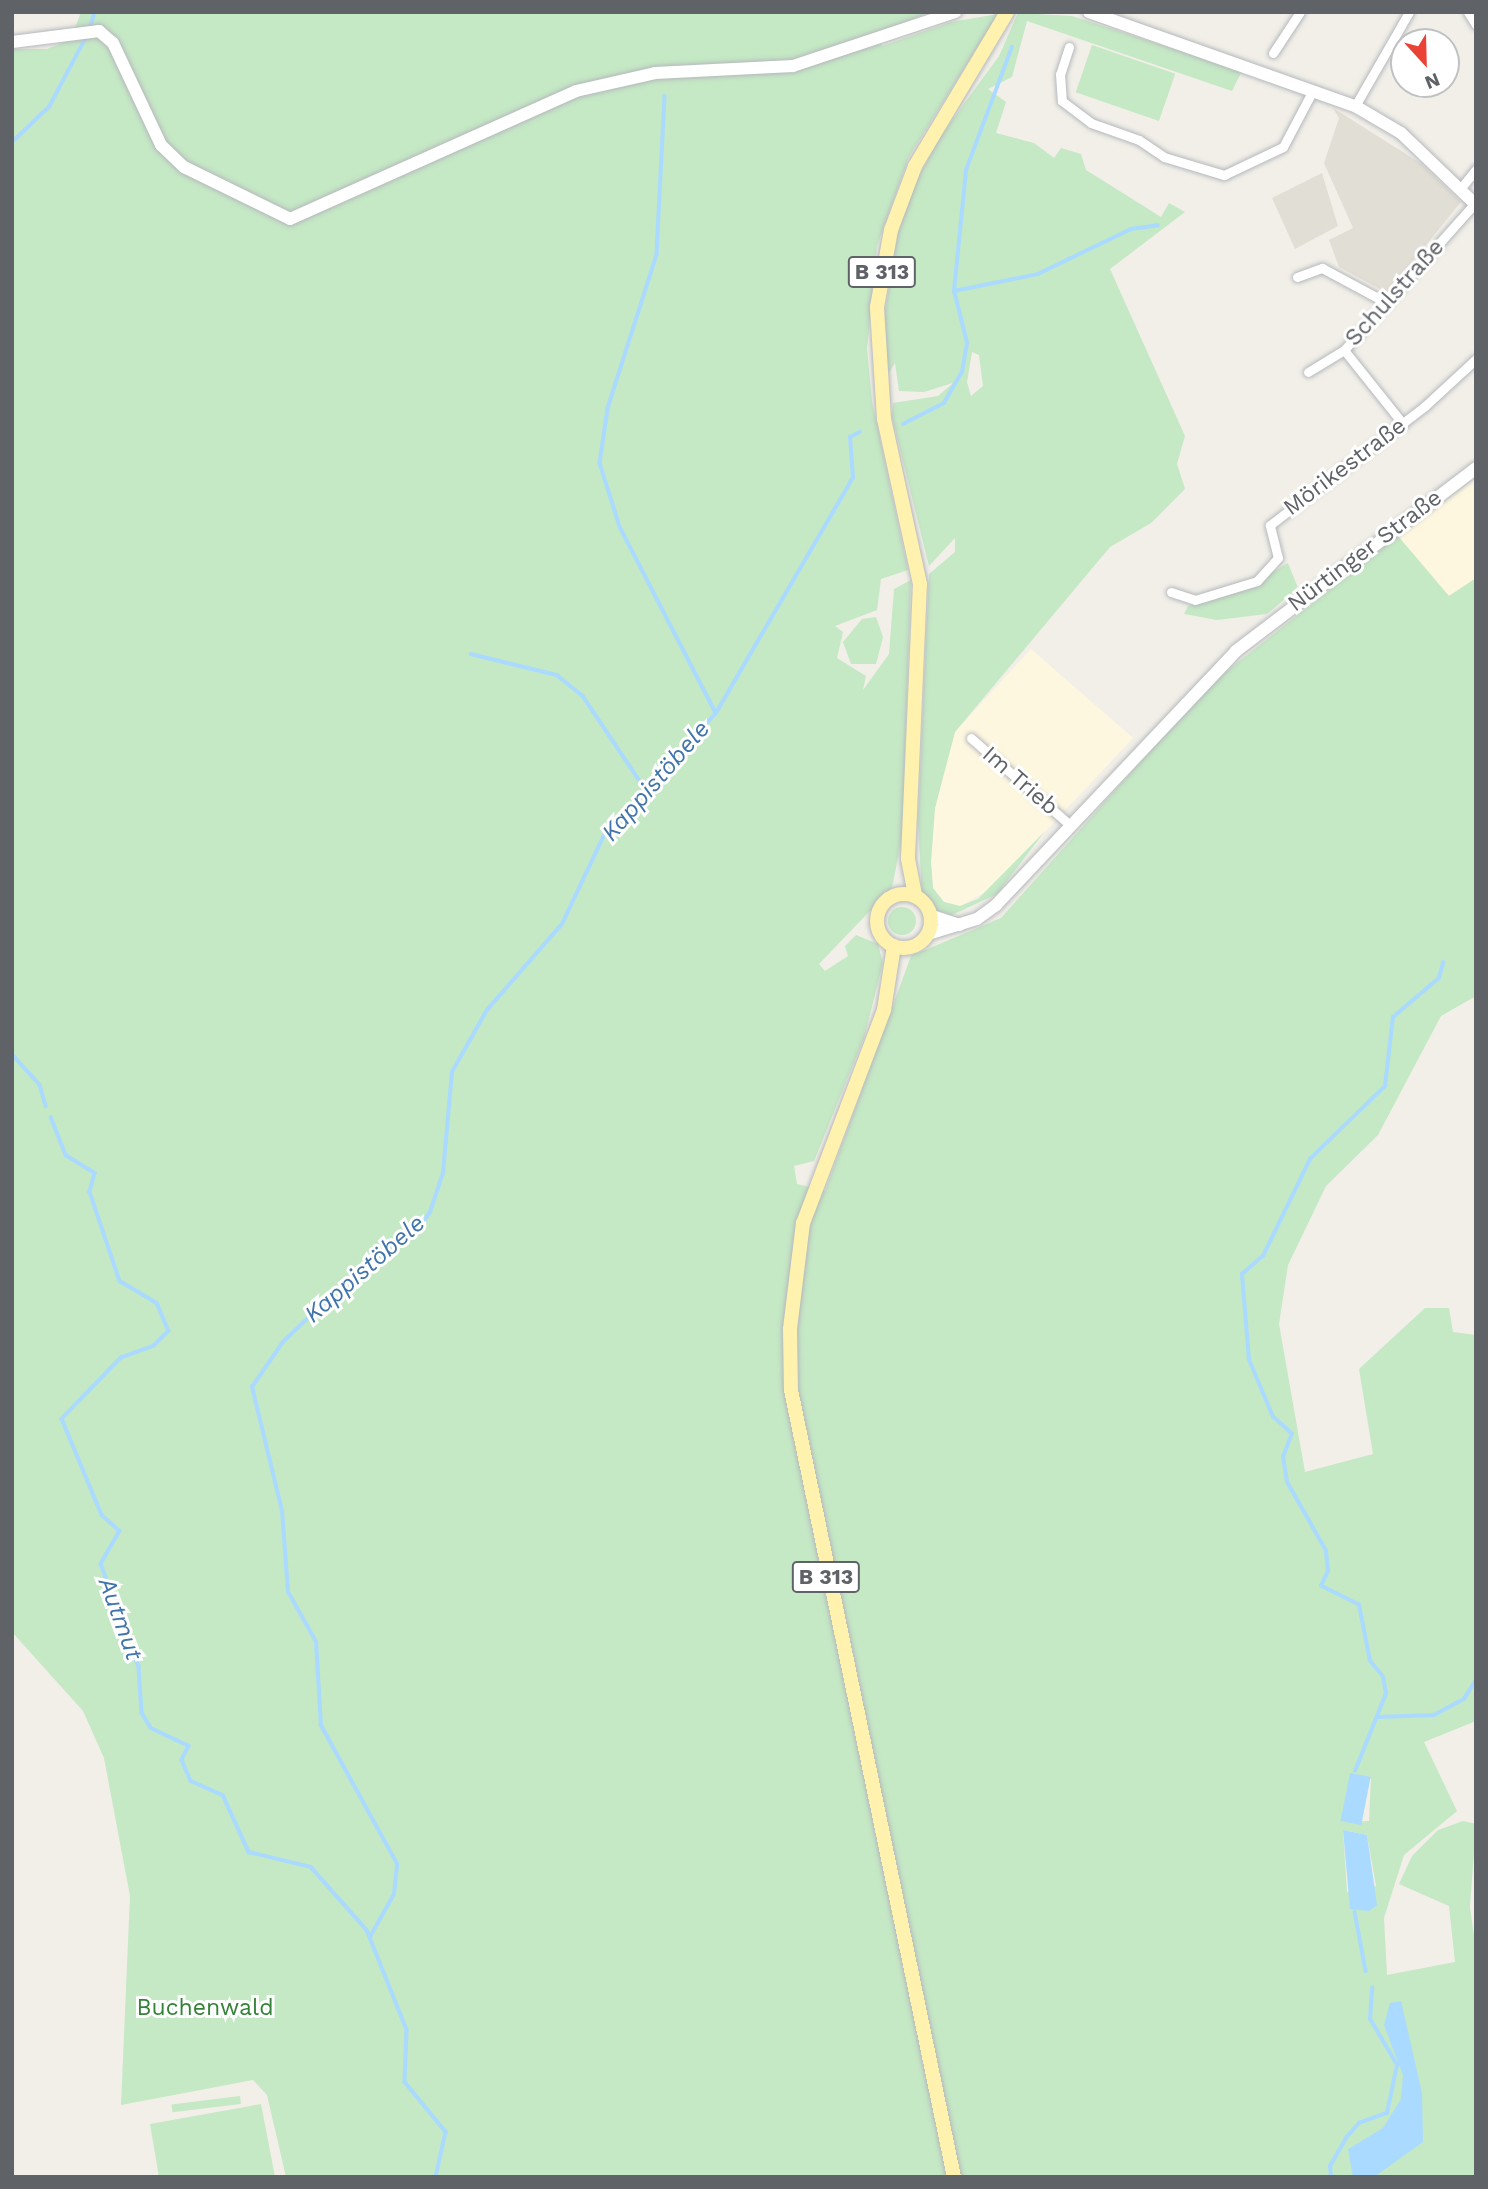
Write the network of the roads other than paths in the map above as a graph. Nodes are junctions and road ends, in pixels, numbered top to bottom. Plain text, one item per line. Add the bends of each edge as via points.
1 (955, 12) edge
2 (1007, 12) edge
3 (1089, 12) edge
4 (1300, 12) edge
5 (1409, 12) edge
6 (1468, 12) edge
7 (1476, 25) edge
8 (12, 42) edge
9 (1069, 47) dead end
10 (1273, 53) dead end
11 (1313, 90) junction
12 (1355, 106) junction
13 (1476, 169) edge
14 (1460, 189) junction
15 (1475, 204) edge
16 (1297, 277) dead end
17 (1387, 303) junction
18 (1345, 350) junction
19 (1476, 359) edge
20 (1308, 372) dead end
21 (1403, 424) junction
22 (1476, 468) edge
23 (1171, 592) dead end
24 (971, 738) dead end
25 (1070, 825) junction
26 (908, 858) junction
27 (894, 895) junction
28 (915, 895) junction
29 (932, 916) junction
30 (960, 925) junction
31 (928, 934) junction
32 (900, 947) junction
33 (954, 2177) edge

1 - 8 street via 803,64 655,73 576,92 290,219 184,167 161,145 113,43 99,31
2 - 26 main road, B 313 via 915,166 883,266 878,377 920,584
3 - 11 street
4 - 10 street
5 - 12 street
6 - 7 street
9 - 11 street via 1060,74 1062,101 1091,123 1139,139 1164,157 1224,175 1283,148
11 - 12 street
12 - 14 street via 1401,133
13 - 14 street
14 - 15 street
15 - 17 street, Schulstraße
16 - 17 street via 1322,268
17 - 18 street, Schulstraße
18 - 20 street, Schulstraße
18 - 21 street
19 - 21 street, Mörikestraße
21 - 23 street, Mörikestraße via 1270,525 1278,558 1257,581 1195,600
22 - 25 street, Nürtinger Straße via 1254,635
24 - 25 street, Im Trieb
25 - 30 street, Nürtinger Straße via 996,905
26 - 27 main road, B 313
26 - 28 main road, B 313
27 - 28 main road
27 - 32 main road via 877,921
28 - 29 main road
29 - 30 street
29 - 31 main road
30 - 31 street, Nürtinger Straße
31 - 32 main road
32 - 33 main road, B 313 via 803,1223 790,1329 791,1390

